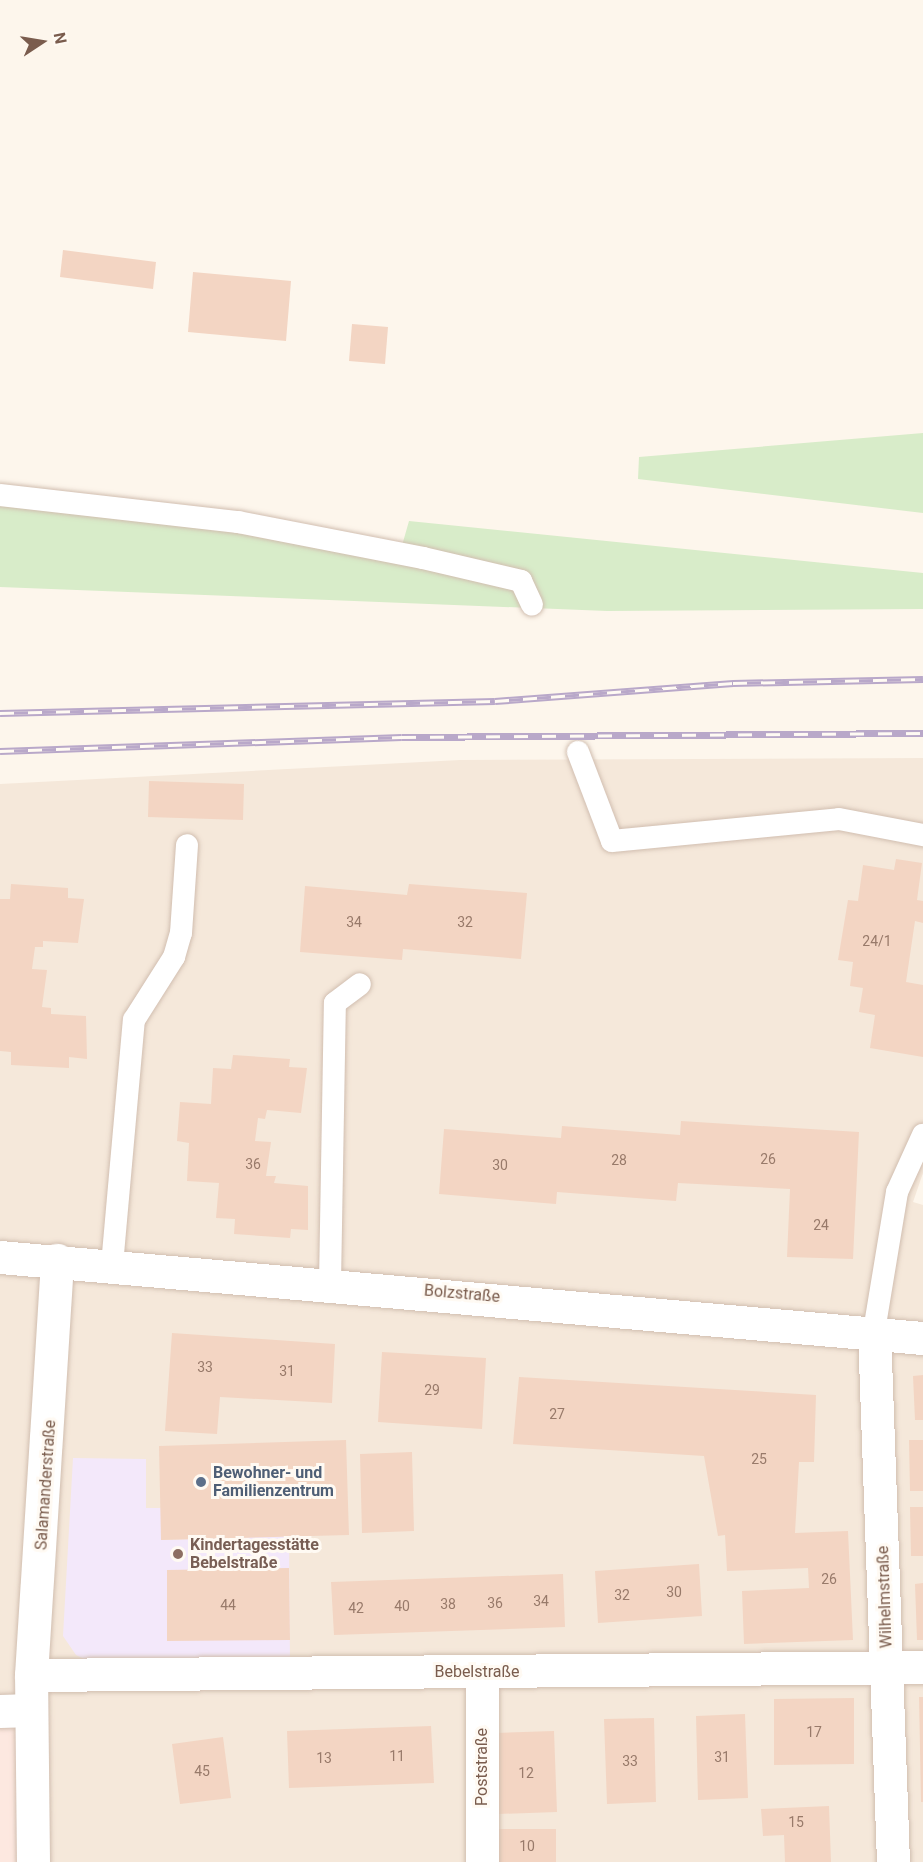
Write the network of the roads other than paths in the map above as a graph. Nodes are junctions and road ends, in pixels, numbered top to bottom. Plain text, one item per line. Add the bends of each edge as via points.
1 (0, 495) edge
2 (532, 605) dead end
3 (578, 752) dead end
4 (923, 835) edge
5 (187, 845) dead end
6 (360, 984) dead end
7 (923, 1135) edge
8 (0, 1257) edge
9 (57, 1260) junction
10 (112, 1265) junction
11 (330, 1283) junction
12 (874, 1331) junction
13 (923, 1338) edge
14 (923, 1667) edge
15 (888, 1668) junction
16 (482, 1672) junction
17 (31, 1675) junction
18 (15, 1711) edge
19 (33, 1862) edge
20 (482, 1862) edge
21 (893, 1862) edge

1 - 2 lane via 237,522 423,558 521,581
3 - 4 lane via 612,841 839,819
5 - 10 lane via 181,933 174,957 134,1020
6 - 11 lane via 335,1003
7 - 12 lane via 897,1192
8 - 9 street, Bolzstraße
9 - 10 street, Bolzstraße
9 - 17 street, Salamanderstraße
10 - 11 street, Bolzstraße
11 - 12 street, Bolzstraße
12 - 13 street, Bolzstraße
12 - 15 street, Wilhelmstraße
14 - 15 street, Bebelstraße
15 - 16 street, Bebelstraße
15 - 21 street, Wilhelmstraße
16 - 17 street, Bebelstraße
16 - 20 street, Poststraße
17 - 18 street, Salamanderstraße
18 - 19 street, Salamanderstraße

